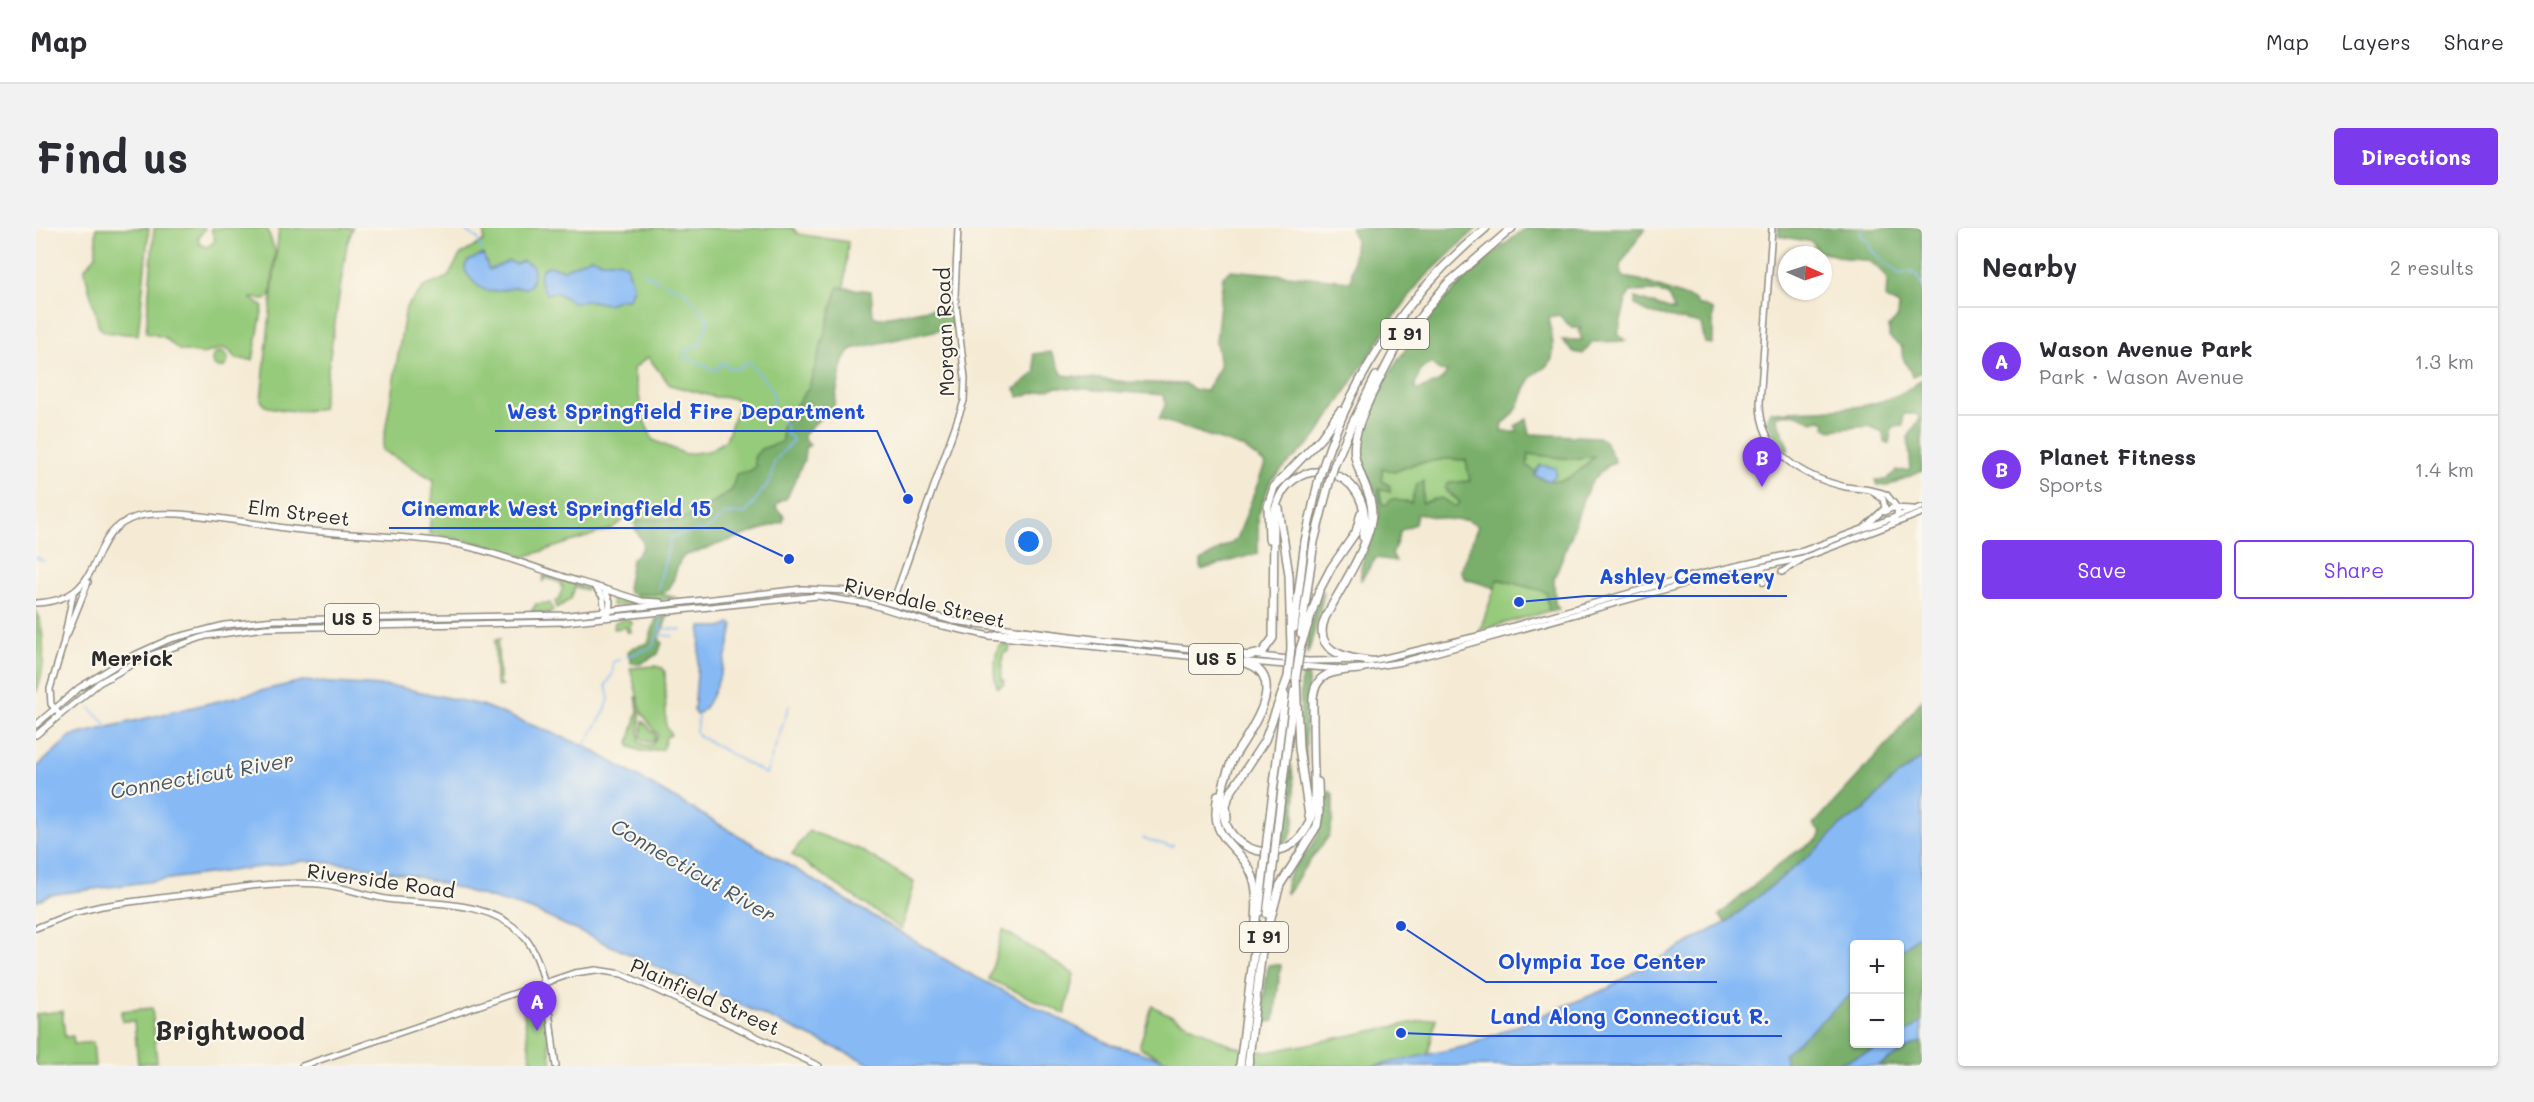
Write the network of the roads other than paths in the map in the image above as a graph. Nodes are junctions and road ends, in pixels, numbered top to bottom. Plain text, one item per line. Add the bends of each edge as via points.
1 (958, 228) edge
2 (1486, 228) edge
3 (1512, 228) edge
4 (1772, 228) edge
5 (1397, 345) junction
6 (1363, 373) junction
7 (1291, 483) junction
8 (1352, 486) junction
9 (1870, 491) junction
10 (1889, 496) junction
11 (1885, 504) junction
12 (1921, 509) edge
13 (1898, 512) junction
14 (1880, 515) junction
15 (1892, 524) junction
16 (1863, 529) junction
17 (1806, 557) junction
18 (1353, 565) junction
19 (1742, 572) junction
20 (1782, 572) dead end
21 (90, 574) junction
22 (1764, 582) dead end
23 (594, 586) junction
24 (604, 589) junction
25 (768, 592) junction
26 (73, 594) junction
27 (57, 600) junction
28 (893, 602) junction
29 (36, 603) edge
30 (671, 604) junction
31 (730, 604) junction
32 (607, 610) junction
33 (892, 611) junction
34 (76, 613) junction
35 (68, 616) junction
36 (607, 618) junction
37 (981, 625) junction
38 (1274, 625) junction
39 (990, 636) junction
40 (1094, 639) junction
41 (63, 645) junction
42 (1291, 648) junction
43 (1300, 649) junction
44 (1247, 656) junction
45 (1223, 660) junction
46 (1369, 661) junction
47 (1360, 669) junction
48 (1288, 677) junction
49 (1296, 677) junction
50 (1313, 703) junction
51 (54, 708) junction
52 (59, 714) junction
53 (36, 725) edge
54 (36, 735) edge
55 (1233, 759) junction
56 (1292, 843) junction
57 (1245, 845) junction
58 (36, 928) edge
59 (1263, 946) junction
60 (1254, 948) junction
61 (543, 983) junction
62 (1250, 1013) junction
63 (302, 1066) edge
64 (556, 1066) edge
65 (819, 1066) edge
66 (1240, 1066) edge
67 (1248, 1066) edge

1 - 28 main road, Morgan Road via 955,302 964,401
2 - 6 highway, I 91 via 1416,297
3 - 5 highway, I 91 via 1447,285
4 - 9 main road via 1760,403 1764,428 1776,450 1795,468 1834,484
5 - 18 highway via 1355,439 1355,458 1372,511 1367,537
5 - 43 highway, I 91, bridge via 1363,400 1329,483 1314,542
6 - 38 highway via 1328,429 1280,479 1271,496 1268,517
6 - 42 highway, I 91, bridge via 1342,415 1318,483 1305,542
7 - 8 highway via 1306,474 1324,471 1338,475
7 - 38 highway via 1280,495 1274,517
7 - 42 highway via 1282,496 1278,513 1289,575
8 - 18 highway via 1362,500 1365,519
8 - 43 highway via 1360,504 1359,525 1322,585
9 - 10 main road
9 - 11 main road
10 - 11 main road
10 - 13 main road
11 - 14 main road
12 - 13 main road, Riverdale Street / US 5
12 - 15 main road, Riverdale Street / US 5
13 - 14 main road via 1888,509
13 - 15 main road
13 - 16 main road, Riverdale Street / US 5
14 - 16 main road
15 - 17 main road, Riverdale Street / US 5
16 - 46 main road, Riverdale Street / US 5 via 1795,554 1679,579 1478,636
17 - 19 main road, Riverdale Street / US 5
17 - 20 main road
18 - 46 highway via 1324,620 1323,633 1336,653
19 - 22 main road via 1759,573
19 - 47 main road, Riverdale Street / US 5 via 1692,582 1423,657
21 - 23 main road, Elm Street via 103,545 117,527 134,518 161,514 452,544
21 - 26 main road, Elm Street
21 - 34 main road
23 - 24 main road, Elm Street
23 - 32 main road
24 - 30 main road, Elm Street via 642,601
24 - 32 main road via 610,601
25 - 28 main road, Riverdale Street / US 5 via 834,589
25 - 30 main road, Riverdale Street / US 5
25 - 31 main road via 728,599
26 - 27 main road, Elm Street
26 - 34 main road via 77,599
26 - 35 main road
27 - 29 main road, Elm Street
27 - 35 main road via 66,607
28 - 33 main road, Morgan Road
28 - 37 main road, Riverdale Street / US 5 via 933,616
30 - 32 main road, Riverdale Street / US 5
31 - 33 main road, Riverdale Street / US 5 via 818,596
31 - 36 main road, Riverdale Street / US 5
32 - 36 main road
32 - 51 main road, Riverdale Street / US 5 via 533,616 270,620 225,625 138,652
33 - 39 main road, Riverdale Street / US 5
34 - 41 main road
35 - 41 main road
36 - 52 main road, Riverdale Street / US 5 via 537,623 272,627 222,633 132,663
37 - 39 main road
37 - 40 main road, Riverdale Street / US 5
38 - 44 highway via 1273,638 1266,650
39 - 40 main road via 999,632
39 - 45 main road, Riverdale Street / US 5
40 - 44 main road, Riverdale Street / US 5
41 - 51 main road via 50,689
42 - 48 highway, I 91, bridge
43 - 49 highway, I 91, bridge
44 - 46 main road, Riverdale Street / US 5
45 - 47 main road, Riverdale Street / US 5
45 - 55 highway via 1255,667 1268,690
47 - 50 highway via 1323,676 1314,688
48 - 57 highway via 1268,734 1228,798 1229,825
48 - 60 highway, I 91, bridge
49 - 56 highway via 1299,748 1309,810 1304,829
49 - 59 highway, I 91, bridge
50 - 56 highway via 1313,810 1308,826
50 - 59 highway via 1318,823 1279,888
51 - 52 main road
51 - 53 main road, Riverdale Street / US 5
52 - 54 main road, Riverdale Street / US 5
55 - 57 highway via 1223,787 1221,811 1229,832
55 - 60 highway via 1219,791 1216,818 1225,840 1253,879
56 - 57 highway via 1270,852
58 - 61 main road, Riverside Road via 110,905 261,885 321,884 389,900 453,905 502,920 526,940
59 - 62 highway, I 91
60 - 62 highway, I 91
61 - 63 main road, Plainfield Street
61 - 64 main road, Riverside Road
61 - 65 main road, Plainfield Street via 584,971 622,974
62 - 66 highway, I 91
62 - 67 highway, I 91

